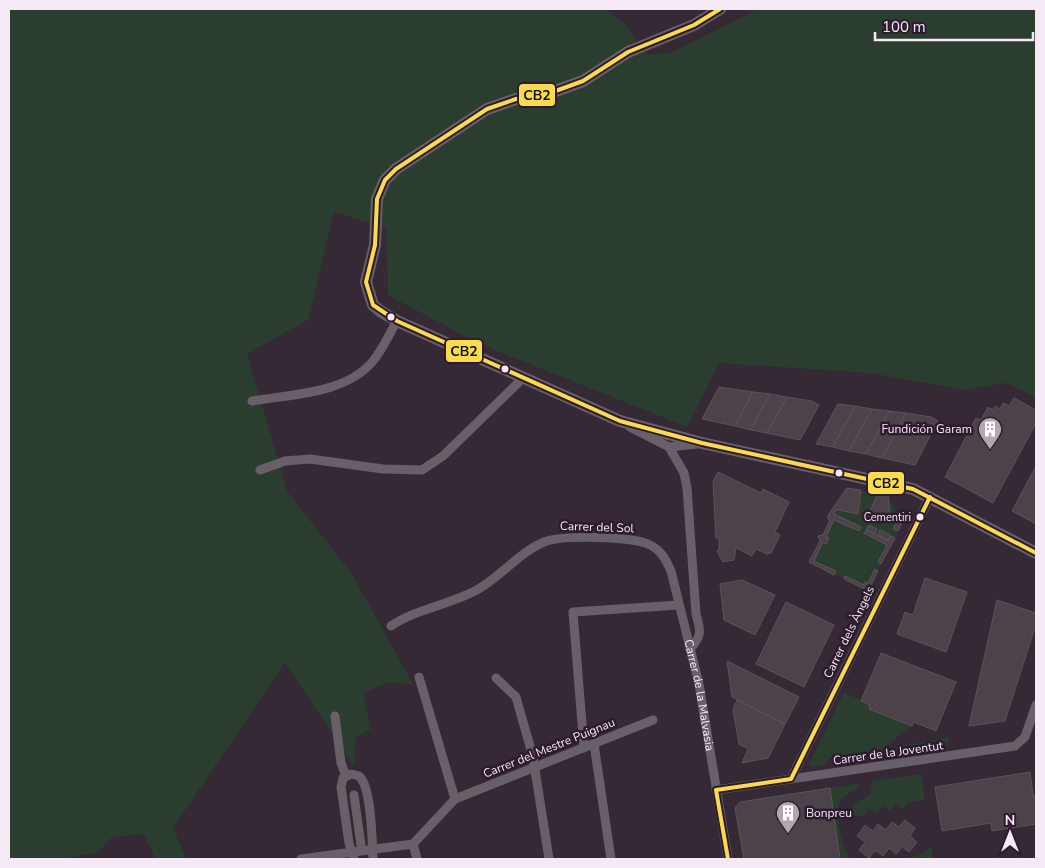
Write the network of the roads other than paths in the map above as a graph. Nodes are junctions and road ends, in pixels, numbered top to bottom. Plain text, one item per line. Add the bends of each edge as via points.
1 (720, 9) edge
2 (397, 321) junction
3 (523, 378) junction
4 (252, 401) dead end
5 (620, 422) junction
6 (702, 443) junction
7 (669, 447) junction
8 (260, 470) dead end
9 (930, 497) junction
10 (1036, 553) edge
11 (679, 605) junction
12 (391, 626) dead end
13 (690, 650) junction
14 (419, 677) dead end
15 (496, 678) dead end
16 (1036, 705) edge
17 (335, 716) dead end
18 (653, 720) dead end
19 (594, 744) junction
20 (584, 748) junction
21 (535, 767) junction
22 (346, 776) junction
23 (791, 779) junction
24 (716, 790) junction
25 (354, 795) dead end
26 (455, 799) junction
27 (361, 842) dead end
28 (413, 844) junction
29 (363, 857) edge
30 (301, 859) edge
31 (417, 859) edge
32 (549, 859) edge
33 (612, 859) edge
34 (728, 859) edge

1 - 2 street via 694,24 628,52 583,81 487,109 385,180 377,199 375,244 366,282 373,305
2 - 3 street
2 - 4 street via 372,362 347,380 318,390
3 - 5 street
3 - 8 street via 444,456 422,470 310,459 286,461
5 - 6 street
5 - 7 street
6 - 7 street
6 - 9 street via 913,489
7 - 13 street, Carrer de la Malvasia via 684,473 687,488 700,634
9 - 10 street
9 - 23 street, Carrer dels Àngels
11 - 12 street, Carrer del Sol via 667,563 652,546 633,540 561,538 536,547 476,591 402,618
11 - 13 street, Carrer del Sol
11 - 20 street via 573,612
13 - 24 street, Carrer de la Malvasia via 699,684
14 - 26 street
15 - 21 street via 516,697
16 - 23 street, Carrer de la Joventut via 1025,737 1016,746
17 - 22 street via 341,763
18 - 19 street, Carrer del Mestre Puignau
19 - 20 street, Carrer del Mestre Puignau
19 - 33 street
20 - 21 street, Carrer del Mestre Puignau
21 - 26 street, Carrer del Mestre Puignau
21 - 32 street
22 - 29 street via 341,787
22 - 29 street via 358,776 364,784
23 - 24 street, Carrer de la Joventut
24 - 34 street, Carrer de la Malvasia
25 - 27 street
26 - 28 street
28 - 29 street
28 - 31 street
29 - 30 street

